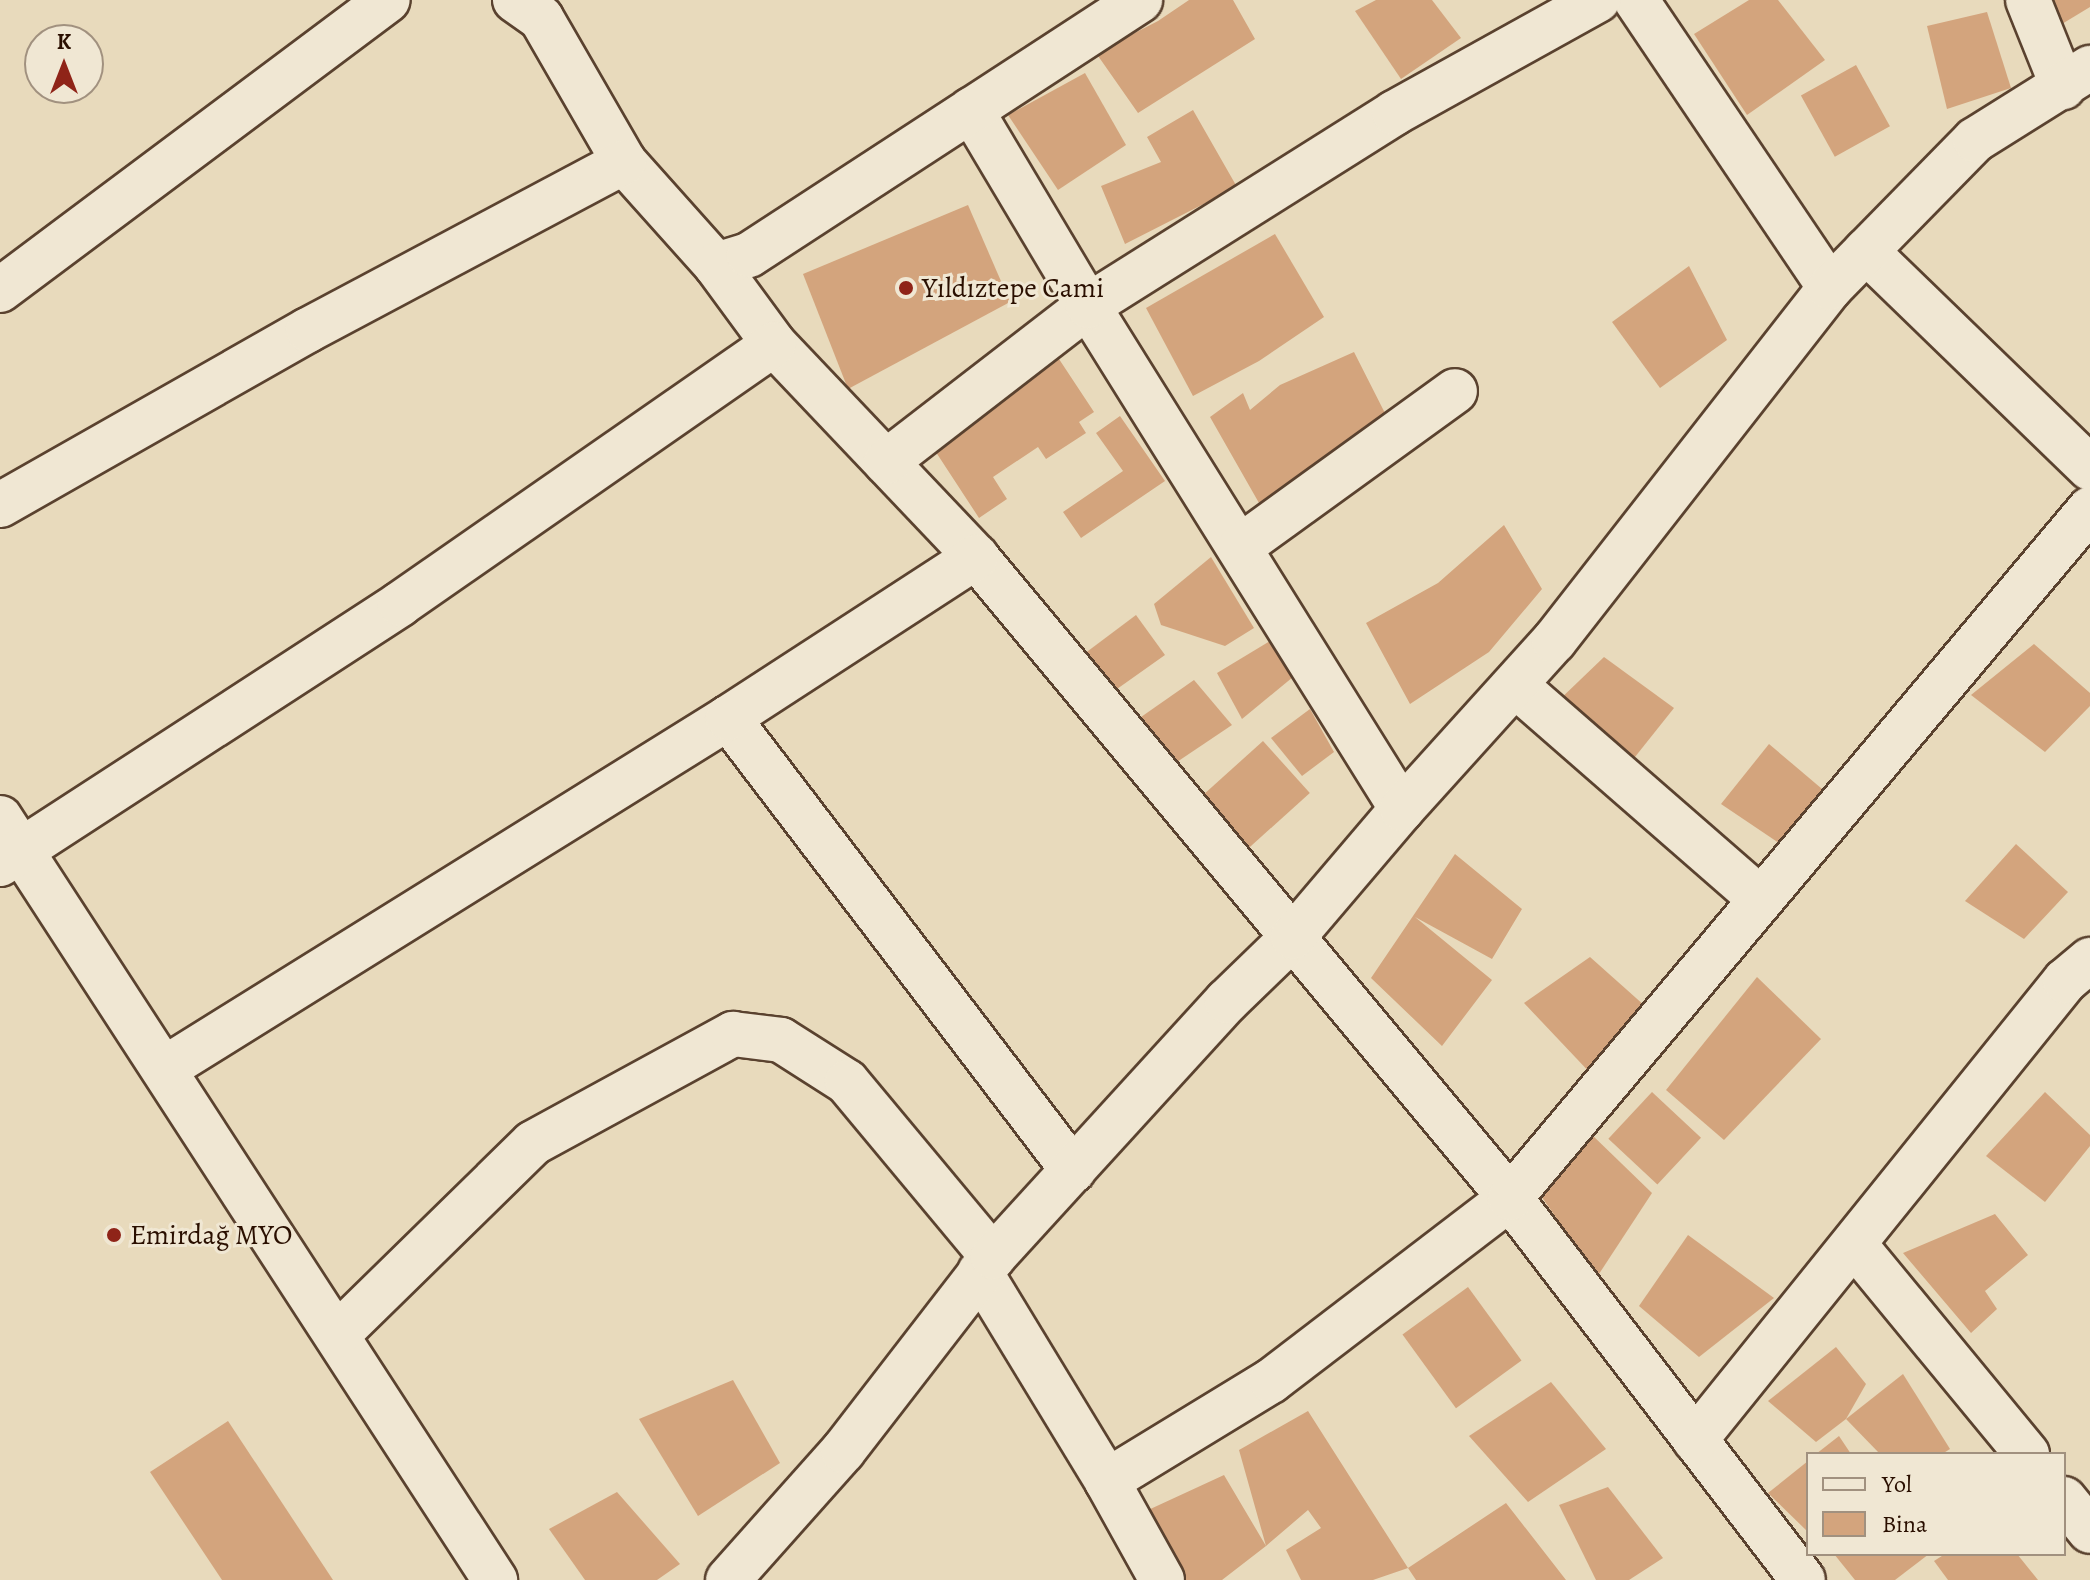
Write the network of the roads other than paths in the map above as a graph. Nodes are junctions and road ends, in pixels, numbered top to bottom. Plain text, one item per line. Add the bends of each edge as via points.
1 (388, 0) edge
2 (1140, 0) edge
3 (1598, 0) edge
4 (1636, 0) edge
5 (2028, 0) edge
6 (531, 6) edge
7 (2076, 78) edge
8 (971, 110) junction
9 (624, 162) junction
10 (1866, 251) junction
11 (716, 265) junction
12 (1830, 288) junction
13 (0, 290) edge
14 (1088, 306) junction
15 (774, 344) junction
16 (1455, 391) dead end
17 (886, 462) junction
18 (2090, 468) edge
19 (0, 505) edge
20 (2090, 509) edge
21 (1241, 546) junction
22 (976, 557) junction
23 (1515, 685) junction
24 (728, 718) junction
25 (1402, 809) junction
26 (7, 844) edge
27 (1759, 898) junction
28 (1293, 937) junction
29 (2090, 960) edge
30 (164, 1069) junction
31 (1073, 1170) junction
32 (1510, 1198) junction
33 (1854, 1244) junction
34 (986, 1265) junction
35 (337, 1335) junction
36 (1695, 1440) junction
37 (2025, 1452) edge
38 (1107, 1481) junction
39 (2066, 1501) edge
40 (2090, 1531) edge
41 (495, 1580) edge
42 (728, 1580) edge
43 (1162, 1580) edge
44 (1803, 1580) edge

1 - 13 street
2 - 8 street
3 - 14 street via 1394,113
4 - 12 street
5 - 7 street
6 - 9 street
7 - 10 street via 1975,140
8 - 11 street via 749,255
8 - 14 street
9 - 11 street
9 - 19 street via 308,330
10 - 12 street
10 - 18 street
11 - 15 street
12 - 23 street
14 - 17 street
14 - 21 street
15 - 17 street
15 - 26 street via 400,604
16 - 21 street
17 - 22 street
20 - 27 street
21 - 25 street
22 - 24 street
22 - 28 street
23 - 25 street
23 - 27 street
24 - 30 street
24 - 31 street
25 - 28 street
26 - 30 street
27 - 32 street
28 - 31 street via 1227,1001
28 - 32 street
29 - 33 street via 2065,981
30 - 35 street
31 - 34 street
32 - 36 street
32 - 38 street via 1271,1381
33 - 36 street
33 - 37 street
34 - 35 street via 847,1082 781,1040 733,1034 533,1143
34 - 38 street
34 - 42 street via 843,1451
35 - 41 street
36 - 44 street
38 - 43 street
39 - 40 street

